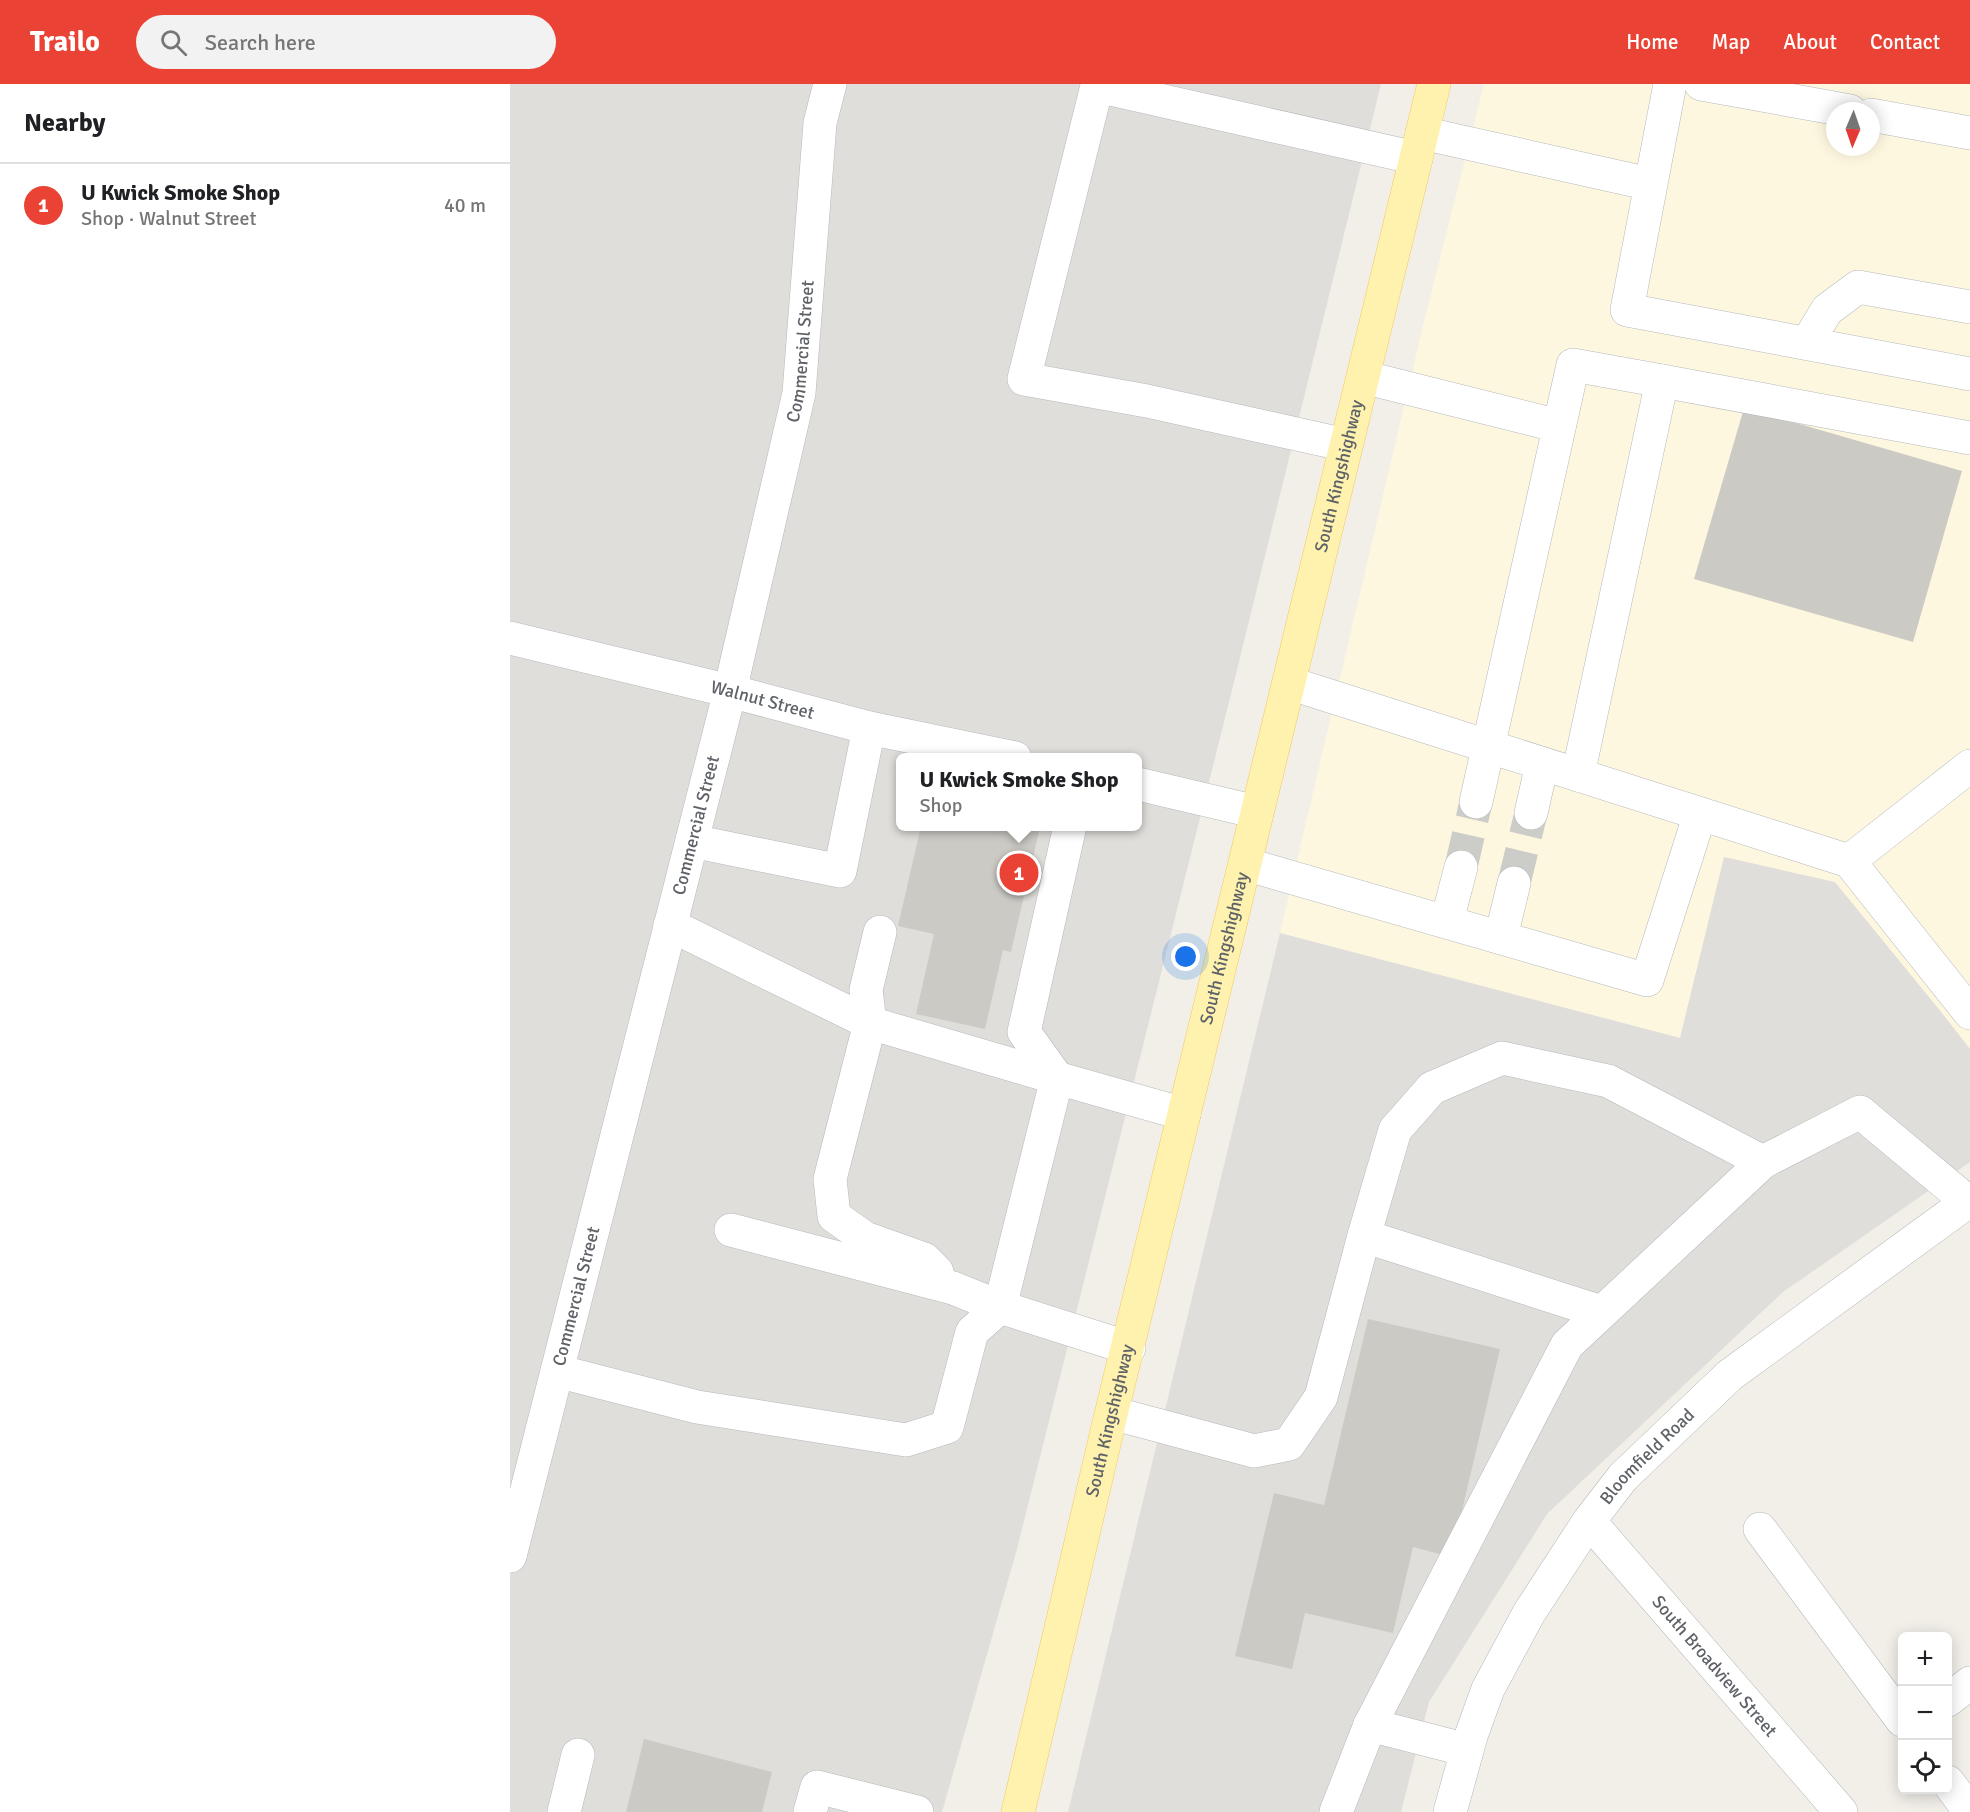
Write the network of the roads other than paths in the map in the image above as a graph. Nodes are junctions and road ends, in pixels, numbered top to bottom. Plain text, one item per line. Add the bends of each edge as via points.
1 (830, 84) edge
2 (1434, 84) edge
3 (1670, 84) edge
4 (1701, 84) edge
5 (1097, 85) edge
6 (1826, 107) edge
7 (1880, 117) edge
8 (1970, 133) edge
9 (1419, 145) junction
10 (1650, 184) junction
11 (1970, 307) edge
12 (1807, 343) junction
13 (1970, 374) edge
14 (1363, 377) junction
15 (1662, 381) junction
16 (1559, 426) junction
17 (1970, 438) edge
18 (1346, 445) junction
19 (510, 638) edge
20 (1288, 683) junction
21 (730, 691) junction
22 (869, 728) junction
23 (1489, 745) junction
24 (991, 753) edge
25 (1542, 764) junction
26 (1970, 766) edge
27 (1578, 775) junction
28 (1142, 785) edge
29 (1476, 802) tunnel mouth
30 (1257, 812) junction
31 (1531, 813) tunnel mouth
32 (1700, 814) junction
33 (1069, 831) edge
34 (692, 841) junction
35 (1849, 861) junction
36 (1245, 864) junction
37 (1461, 867) tunnel mouth
38 (1514, 883) tunnel mouth
39 (1447, 921) junction
40 (670, 925) junction
41 (880, 932) dead end
42 (1501, 937) junction
43 (1970, 1013) edge
44 (870, 1023) junction
45 (1057, 1078) junction
46 (1184, 1114) junction
47 (1763, 1162) junction
48 (1969, 1201) edge
49 (731, 1230) dead end
50 (1364, 1236) junction
51 (953, 1288) junction
52 (1000, 1307) junction
53 (1601, 1312) junction
54 (1129, 1348) junction
55 (557, 1371) junction
56 (1112, 1413) junction
57 (1589, 1521) junction
58 (1760, 1529) dead end
59 (510, 1556) edge
60 (1970, 1683) edge
61 (1952, 1696) edge
62 (1898, 1715) edge
63 (1370, 1725) junction
64 (1467, 1750) junction
65 (578, 1755) dead end
66 (1952, 1789) edge
67 (564, 1812) edge
68 (810, 1812) edge
69 (916, 1812) edge
70 (1018, 1812) edge
71 (1336, 1812) edge
72 (1450, 1812) edge
73 (1841, 1812) edge
74 (1970, 1812) edge

1 - 21 street, Commercial Street via 820,123 799,393
2 - 9 main road, South Kingshighway
3 - 10 street
4 - 6 street
5 - 9 street
5 - 18 street via 1024,379 1147,401
7 - 8 street
9 - 10 street
9 - 14 main road, South Kingshighway
10 - 12 street via 1627,310
11 - 12 street via 1857,287 1827,310
12 - 13 street
14 - 16 street
14 - 18 main road, South Kingshighway
15 - 16 street via 1573,365
15 - 17 street
15 - 27 street
16 - 23 street
18 - 20 main road, South Kingshighway
19 - 21 street, Walnut Street
20 - 23 street
20 - 30 main road, South Kingshighway
21 - 22 street, Walnut Street
21 - 34 street, Commercial Street
22 - 24 street, Walnut Street
22 - 34 street via 840,871
23 - 25 street
23 - 29 street
25 - 27 street
25 - 31 street
26 - 35 street
27 - 32 street
28 - 30 street
30 - 36 main road, South Kingshighway
32 - 35 street
32 - 42 street via 1647,980
33 - 45 street via 1024,1032
34 - 40 street, Commercial Street
35 - 43 street
36 - 39 street
36 - 46 main road, South Kingshighway
37 - 39 street
38 - 42 street
39 - 42 street
40 - 44 street
40 - 55 street, Commercial Street
41 - 44 street via 866,990
44 - 45 street
44 - 51 street via 830,1179 834,1216 865,1238 924,1259
45 - 46 street
45 - 52 street
46 - 54 main road, South Kingshighway
47 - 48 street via 1860,1112
47 - 50 street via 1608,1081 1502,1058 1432,1088 1395,1130
47 - 53 street
48 - 57 street, Bloomfield Road via 1730,1375 1623,1477
49 - 51 street
50 - 53 street
50 - 56 street via 1321,1397 1290,1444 1254,1451
51 - 52 street
52 - 54 street
52 - 55 street via 972,1332 946,1427 906,1440 697,1407
53 - 63 street via 1566,1345
54 - 56 main road, South Kingshighway
55 - 59 street, Commercial Street
56 - 70 main road, South Kingshighway
57 - 64 street, Bloomfield Road via 1529,1613 1488,1689
57 - 73 street, South Broadview Street
58 - 62 street
60 - 61 street
63 - 64 street
63 - 71 street
64 - 72 street, Bloomfield Road
65 - 67 street
66 - 74 street
68 - 69 street via 816,1787

